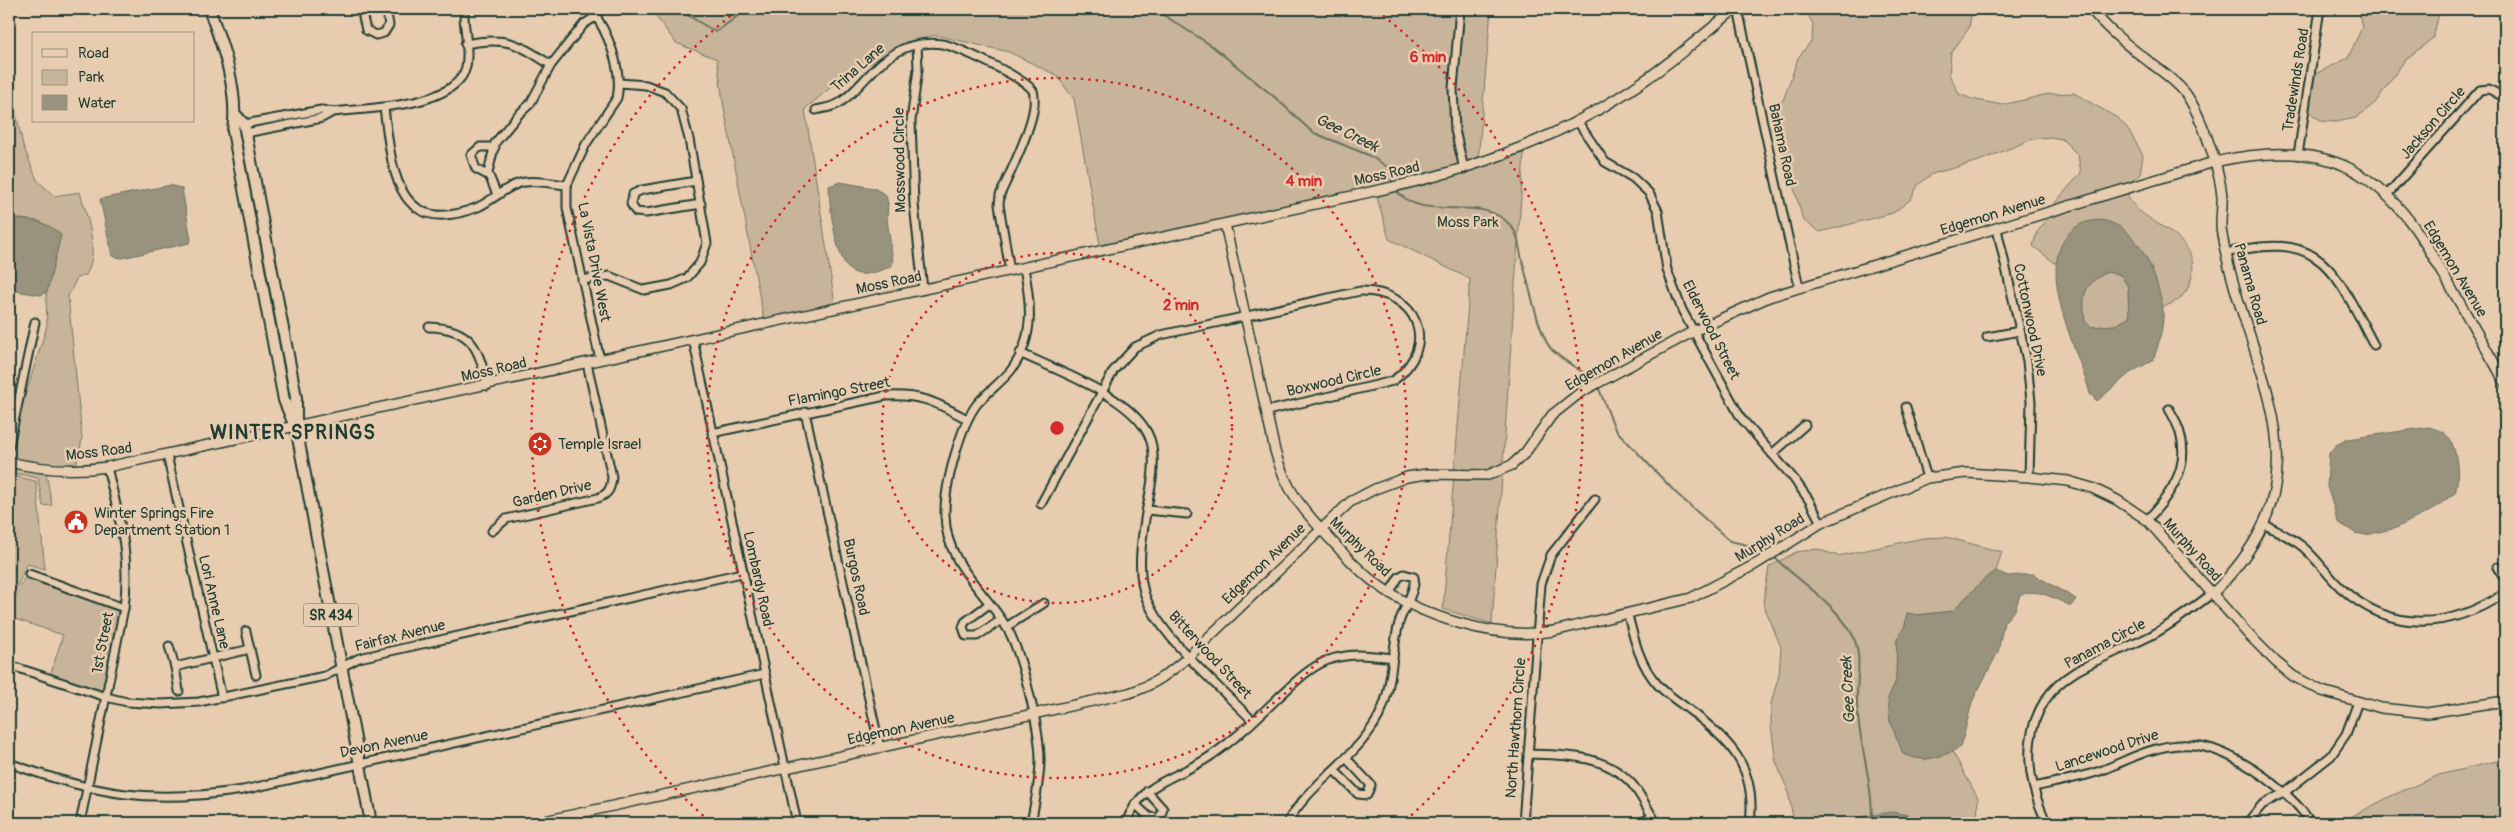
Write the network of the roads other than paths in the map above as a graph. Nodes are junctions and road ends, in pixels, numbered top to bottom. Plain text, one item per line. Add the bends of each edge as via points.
1 (209, 9) edge
2 (362, 9) edge
3 (386, 9) edge
4 (464, 9) edge
5 (591, 9) edge
6 (1460, 9) edge
7 (1736, 9) edge
8 (2091, 9) edge
9 (2320, 9) edge
10 (597, 16) junction
11 (466, 44) junction
12 (917, 45) junction
13 (551, 65) junction
14 (619, 83) junction
15 (2505, 98) edge
16 (384, 108) junction
17 (816, 110) dead end
18 (236, 114) junction
19 (1578, 122) junction
20 (245, 128) junction
21 (494, 147) junction
22 (2298, 155) junction
23 (2214, 162) junction
24 (239, 164) junction
25 (1464, 169) junction
26 (254, 174) junction
27 (489, 176) junction
28 (696, 181) junction
29 (568, 185) junction
30 (498, 194) junction
31 (2387, 196) junction
32 (701, 204) junction
33 (1225, 224) junction
34 (1997, 228) junction
35 (2226, 253) junction
36 (1024, 268) junction
37 (1010, 271) junction
38 (582, 280) junction
39 (1799, 287) junction
40 (923, 290) junction
41 (1246, 317) junction
42 (35, 322) dead end
43 (429, 327) dead end
44 (1694, 331) junction
45 (2020, 331) junction
46 (1988, 337) dead end
47 (693, 339) junction
48 (2374, 345) dead end
49 (1020, 353) junction
50 (600, 360) junction
51 (587, 363) junction
52 (2505, 382) edge
53 (487, 386) junction
54 (1101, 392) junction
55 (1906, 407) dead end
56 (2168, 409) dead end
57 (1267, 411) junction
58 (806, 412) junction
59 (968, 419) junction
60 (1805, 425) dead end
61 (296, 427) junction
62 (712, 433) junction
63 (9, 446) edge
64 (1772, 454) junction
65 (167, 455) junction
66 (9, 462) edge
67 (107, 467) junction
68 (2029, 477) junction
69 (1927, 478) junction
70 (1595, 498) dead end
71 (1041, 504) dead end
72 (1147, 510) junction
73 (1187, 514) dead end
74 (2147, 520) junction
75 (1821, 523) junction
76 (2265, 525) junction
77 (1321, 529) junction
78 (492, 531) dead end
79 (2497, 567) dead end
80 (742, 573) junction
81 (29, 574) dead end
82 (2505, 580) edge
83 (1389, 593) junction
84 (2213, 593) junction
85 (2505, 593) edge
86 (1406, 603) junction
87 (989, 604) junction
88 (1044, 604) dead end
89 (124, 608) junction
90 (1628, 615) junction
91 (1001, 620) junction
92 (1006, 627) junction
93 (246, 631) dead end
94 (1537, 634) junction
95 (169, 646) dead end
96 (250, 650) junction
97 (1189, 656) junction
98 (213, 658) junction
99 (1393, 658) junction
100 (9, 665) edge
101 (174, 667) junction
102 (341, 667) junction
103 (765, 674) junction
104 (256, 675) dead end
105 (179, 691) dead end
106 (106, 697) junction
107 (222, 698) junction
108 (2505, 701) edge
109 (2358, 702) junction
110 (1032, 714) junction
111 (1253, 721) junction
112 (880, 748) junction
113 (1528, 754) junction
114 (1346, 758) junction
115 (9, 763) edge
116 (360, 764) junction
117 (786, 768) junction
118 (1334, 770) junction
119 (2034, 787) junction
120 (87, 789) junction
121 (1148, 791) junction
122 (2285, 792) junction
123 (1135, 804) junction
124 (1655, 820) edge
125 (80, 823) edge
126 (370, 823) edge
127 (535, 823) edge
128 (798, 823) edge
129 (1031, 823) edge
130 (1126, 823) edge
131 (1287, 823) edge
132 (1522, 823) edge
133 (1640, 823) edge
134 (1750, 823) edge
135 (2047, 823) edge
136 (2247, 823) edge
137 (2311, 823) edge

1 - 18 main road, SR 434 via 225,60
2 - 3 street via 366,30 376,35 384,33 389,25
4 - 11 street
5 - 10 street
6 - 25 street via 1453,88 1455,130
7 - 19 street, Moss Road via 1645,80
7 - 39 street, Bahama Road
8 - 23 street, Panama Road via 2116,36 2174,81 2186,95 2206,133
9 - 22 street, Tradewinds Road
10 - 13 street via 584,24
10 - 14 street via 610,44
11 - 13 street via 500,40 514,43
11 - 16 street via 465,68 449,87 421,100
12 - 17 street, Trina Lane via 902,49 883,62 842,102
12 - 37 street via 952,46 1019,80 1033,91 1034,102 1026,131 1000,195
12 - 40 street, Mosswood Circle via 918,69 911,121 914,204
13 - 21 street via 530,104
14 - 28 street via 646,85 665,92 681,109
14 - 29 street, La Vista Drive West via 617,98 586,144
15 - 31 street, Jackson Circle via 2489,89 2480,90
16 - 20 street via 333,112 322,118
16 - 30 street via 393,166 401,191 412,206 422,212 455,213 479,206
18 - 20 main road, SR 434
18 - 24 main road, SR 434 via 233,131
19 - 25 street, Moss Road
19 - 44 street, Elderwood Street via 1606,162 1633,178 1649,193 1658,212 1667,270
20 - 26 main road, SR 434
21 - 27 street
21 - 27 street via 480,148 471,155 476,169
22 - 23 street, Edgemon Avenue via 2269,153
22 - 31 street, Edgemon Avenue via 2351,169
23 - 34 street, Edgemon Avenue
23 - 35 street, Panama Road via 2220,184
24 - 26 main road via 243,163
24 - 61 main road, SR 434 via 284,400
25 - 33 street, Moss Road
26 - 61 main road, SR 434 via 296,397
27 - 30 street
28 - 32 street
28 - 32 street via 642,190 633,194 631,204 636,212 646,213
29 - 30 street via 525,182
29 - 38 street, La Vista Drive West via 567,208
31 - 52 street, Edgemon Avenue via 2411,221 2427,245
32 - 38 street via 708,243 700,264 687,278 644,290 609,276
33 - 36 street, Moss Road
33 - 41 street, Murphy Road
34 - 39 street, Edgemon Avenue
34 - 45 street, Cottonwood Drive
35 - 48 street via 2269,245 2312,253 2330,268 2340,282
35 - 76 street, Panama Road via 2277,430 2279,465
36 - 37 street, Moss Road
36 - 49 street via 1031,312
37 - 40 street, Moss Road
38 - 50 street, La Vista Drive West
39 - 44 street, Edgemon Avenue
40 - 47 street, Moss Road
41 - 54 street, Boxwood Circle via 1161,335 1145,342 1125,356
41 - 57 street, Murphy Road
41 - 57 street, Boxwood Circle via 1375,290 1401,301 1415,318 1418,330 1416,356 1392,381
42 - 63 street
43 - 53 street via 446,327 470,340 478,349
44 - 64 street, Elderwood Street via 1742,418
44 - 77 street, Edgemon Avenue via 1568,401 1552,415 1526,453 1512,466 1488,475 1427,474 1390,482 1350,502
45 - 46 street
45 - 68 street, Cottonwood Drive via 2031,402
47 - 50 street, Moss Road
47 - 62 street, Lombardy Road
49 - 54 street, Bitterwood Street
49 - 59 street via 1012,368 977,404
50 - 51 street, Moss Road
51 - 53 street, Moss Road
51 - 78 street, Garden Drive via 612,477 611,487 606,495 598,498 506,519
53 - 61 street, Moss Road
54 - 71 street, Boxwood Circle
54 - 72 street, Bitterwood Street via 1131,411 1152,443 1153,466
55 - 69 street
56 - 74 street via 2182,438 2180,473 2168,498
57 - 77 street, Murphy Road via 1274,451 1284,479 1301,508
58 - 59 street, Flamingo Street via 908,394 930,399
58 - 62 street, Flamingo Street
58 - 112 street, Burgos Road
59 - 87 street via 946,496 945,528 955,560
60 - 64 street
61 - 65 street, Moss Road
61 - 102 main road, SR 434
62 - 80 street, Lombardy Road
64 - 75 street, Elderwood Street via 1809,500
65 - 67 street, Moss Road
65 - 98 street, Lori Anne Lane
66 - 67 street, Moss Road via 47,470
67 - 89 street, 1st Street via 127,561
68 - 69 street, Murphy Road via 1966,473
68 - 74 street, Murphy Road via 2068,481 2092,488
69 - 75 street, Murphy Road
70 - 94 street, North Hawthorn Circle via 1551,554 1541,584
72 - 73 street
72 - 97 street, Bitterwood Street via 1141,550 1144,594 1155,616
74 - 84 street, Murphy Road
75 - 90 street, Murphy Road via 1716,587 1691,598
76 - 84 street, Panama Road via 2232,575
76 - 85 street via 2305,549 2353,598 2391,618 2428,622 2449,619 2484,607
77 - 83 street, Murphy Road via 1355,566
77 - 97 street, Edgemon Avenue
79 - 82 street
80 - 102 street, Fairfax Avenue via 359,658
80 - 103 street, Lombardy Road
81 - 89 street
83 - 86 street, Murphy Road
83 - 86 street via 1399,577 1410,575 1415,583
84 - 109 street, Murphy Road via 2248,634 2293,676 2322,691
84 - 119 street, Panama Circle via 2155,633 2075,672 2052,692 2033,723 2030,735
86 - 94 street, Murphy Road via 1488,631
86 - 99 street via 1396,633
87 - 91 street
87 - 91 street via 965,622 966,636 977,636
88 - 92 street
89 - 106 street, 1st Street
90 - 94 street, Murphy Road
90 - 134 street via 1636,648 1654,680 1732,745 1749,783
91 - 92 street
92 - 110 street via 1019,656
93 - 96 street
94 - 113 street, North Hawthorn Circle
95 - 101 street
96 - 98 street
96 - 104 street
97 - 110 street, Edgemon Avenue via 1162,680 1149,686
97 - 111 street, Bitterwood Street
98 - 101 street
98 - 107 street, Lori Anne Lane
99 - 111 street via 1348,654 1324,662 1300,678
99 - 114 street via 1388,693 1381,712 1371,730
100 - 106 street, Fairfax Avenue
101 - 105 street
102 - 107 street, Fairfax Avenue via 325,676
102 - 116 main road, SR 434
103 - 116 street, Devon Avenue
103 - 117 street, Lombardy Road
106 - 107 street, Fairfax Avenue via 161,704
106 - 120 street, 1st Street
108 - 109 street, Murphy Road via 2427,713
109 - 122 street via 2346,734 2331,756
110 - 112 street, Edgemon Avenue
110 - 129 street via 1040,758
111 - 121 street via 1210,756 1162,780
112 - 117 street, Edgemon Avenue
113 - 124 street via 1570,755 1605,764 1632,784
113 - 132 street, North Hawthorn Circle
114 - 118 street
114 - 118 street via 1369,780 1371,785 1367,795 1358,794
115 - 120 street, Devon Avenue
116 - 120 street, Devon Avenue via 243,790 186,797 132,796
116 - 126 main road, SR 434
117 - 127 street, Edgemon Avenue
117 - 128 street, Lombardy Road
118 - 131 street via 1300,804
119 - 122 street, Lancewood Drive via 2099,771 2145,752 2199,744 2239,760
119 - 135 street, Panama Circle
120 - 125 street, 1st Street
121 - 123 street
121 - 123 street via 1163,809 1160,818 1149,817
122 - 136 street via 2262,805
122 - 137 street, Lancewood Drive
123 - 130 street
124 - 133 street

